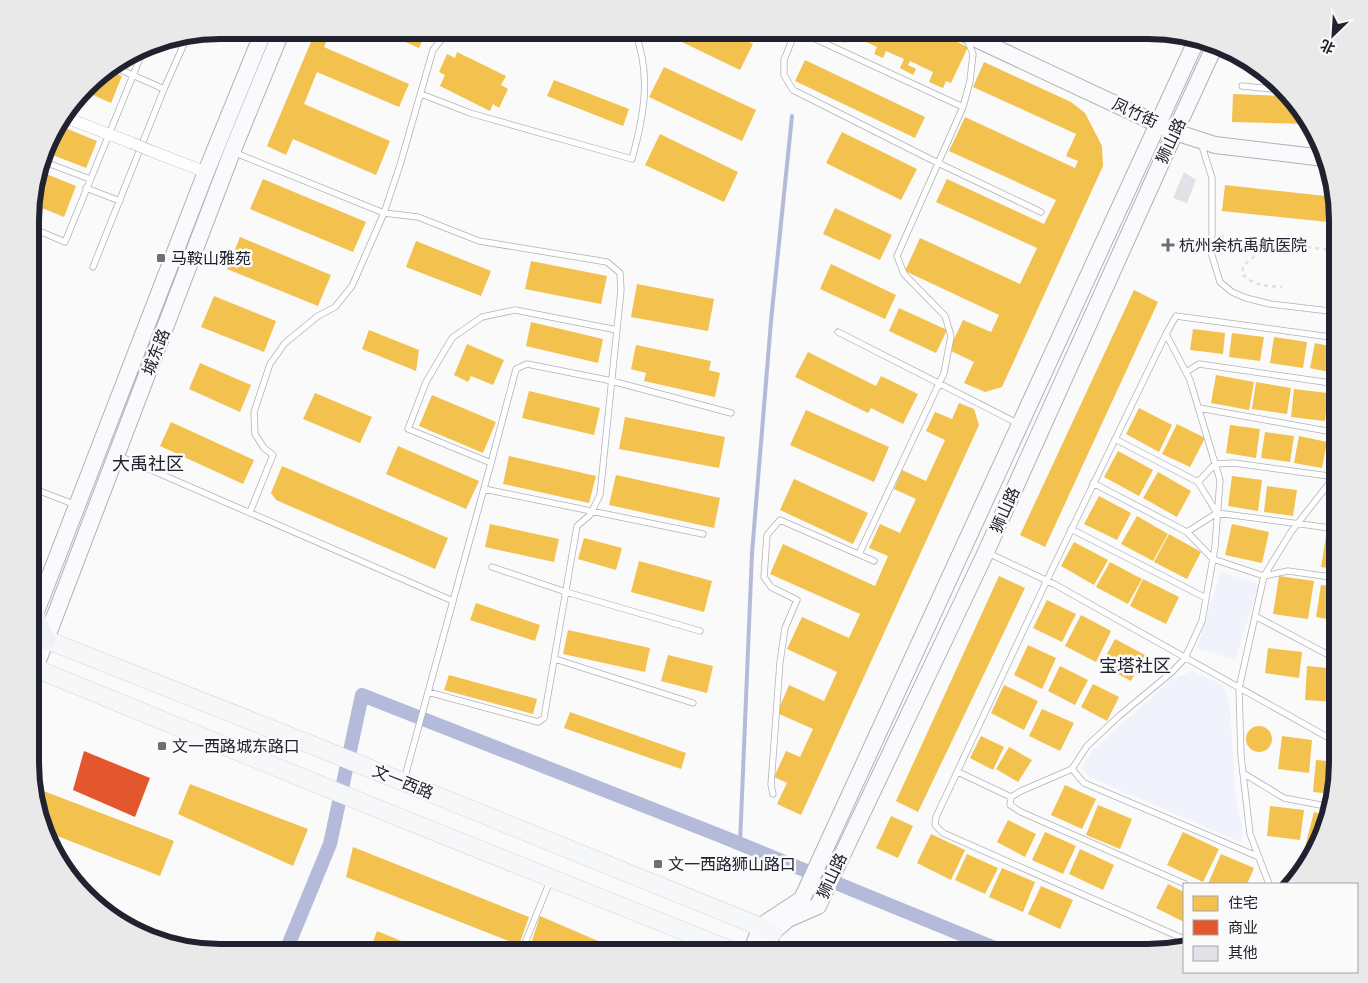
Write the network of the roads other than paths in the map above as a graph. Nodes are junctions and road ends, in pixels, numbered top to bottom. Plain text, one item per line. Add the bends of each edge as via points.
1 (260, 39) edge
2 (278, 39) edge
3 (442, 39) edge
4 (638, 39) edge
5 (792, 39) edge
6 (815, 39) edge
7 (966, 39) edge
8 (978, 39) edge
9 (184, 42) edge
10 (1194, 45) edge
11 (1212, 51) edge
12 (141, 57) edge
13 (119, 69) edge
14 (133, 75) junction
15 (1242, 86) dead end
16 (164, 88) junction
17 (1273, 89) edge
18 (421, 94) junction
19 (963, 108) junction
20 (69, 119) edge
21 (1158, 123) junction
22 (1175, 132) junction
23 (108, 134) junction
24 (1200, 140) junction
25 (232, 152) junction
26 (1318, 157) edge
27 (48, 163) edge
28 (938, 164) junction
29 (206, 172) junction
30 (90, 180) junction
31 (86, 188) junction
32 (120, 201) junction
33 (1041, 212) dead end
34 (384, 213) junction
35 (39, 231) edge
36 (93, 267) dead end
37 (1329, 311) edge
38 (617, 330) junction
39 (838, 332) dead end
40 (1166, 334) junction
41 (1329, 337) edge
42 (1186, 372) junction
43 (612, 381) junction
44 (938, 383) junction
45 (1329, 383) edge
46 (1199, 408) junction
47 (731, 413) dead end
48 (1020, 424) junction
49 (1329, 431) edge
50 (1114, 439) junction
51 (117, 455) junction
52 (491, 463) junction
53 (1215, 464) junction
54 (1329, 475) edge
55 (1198, 482) junction
56 (1093, 483) junction
57 (1329, 484) edge
58 (484, 489) junction
59 (39, 491) edge
60 (76, 505) junction
61 (592, 511) junction
62 (250, 512) junction
63 (1218, 514) junction
64 (1296, 524) junction
65 (1071, 529) junction
66 (1329, 529) edge
67 (1188, 532) junction
68 (703, 534) dead end
69 (986, 552) junction
70 (859, 554) junction
71 (1213, 558) junction
72 (874, 561) dead end
73 (492, 567) dead end
74 (1264, 576) junction
75 (1329, 577) edge
76 (1046, 580) junction
77 (566, 592) junction
78 (1206, 598) junction
79 (453, 601) junction
80 (39, 613) edge
81 (1255, 616) junction
82 (39, 617) edge
83 (39, 627) edge
84 (700, 631) dead end
85 (1329, 655) edge
86 (1185, 658) junction
87 (555, 659) junction
88 (39, 673) edge
89 (1239, 688) junction
90 (428, 692) junction
91 (693, 703) dead end
92 (1329, 738) edge
93 (1072, 770) junction
94 (958, 772) junction
95 (1243, 773) junction
96 (397, 779) junction
97 (773, 794) dead end
98 (1011, 797) junction
99 (1324, 806) edge
100 (1259, 857) junction
101 (551, 878) junction
102 (1183, 883) edge
103 (1269, 883) edge
104 (767, 929) junction
105 (1183, 939) edge
106 (525, 944) edge
107 (716, 944) edge
108 (757, 944) edge
109 (765, 944) edge

1 - 29 main road, 城东路
2 - 25 main road, 城东路
3 - 18 lane via 433,50
4 - 18 lane via 646,84 642,122 632,159 470,113
5 - 28 lane via 784,60 784,75 793,90
6 - 19 lane
7 - 19 lane via 972,54
8 - 21 main road, 凤竹街
9 - 16 lane
10 - 21 main road, 狮山路
11 - 22 main road, 狮山路
12 - 14 lane
13 - 14 lane
14 - 16 lane
14 - 23 lane
15 - 17 lane
16 - 32 lane
18 - 34 lane
19 - 28 lane
20 - 23 street
21 - 22 main road, 凤竹街
21 - 48 main road, 狮山路
22 - 24 main road, 凤竹街
22 - 69 main road, 狮山路
23 - 29 street, bridge
23 - 30 lane
24 - 26 main road, 凤竹街 via 1215,145
24 - 37 lane via 1212,178 1210,249 1220,282 1246,298
25 - 34 lane
25 - 51 main road, 城东路
27 - 30 lane
28 - 33 lane
28 - 44 lane via 898,256 904,274 945,316 951,336 944,373
29 - 60 main road, 城东路
30 - 31 lane
31 - 32 lane
31 - 35 lane via 65,242
32 - 36 lane
34 - 38 lane via 418,217 479,241 607,262 620,273 622,290
34 - 62 lane via 352,286 335,306 285,343 270,364 254,412 254,426 264,448 273,455
38 - 43 lane
38 - 52 lane via 515,310 482,317 452,338 426,382 408,429
39 - 44 lane
40 - 41 lane via 1176,316
40 - 42 lane
40 - 50 lane
42 - 45 lane via 1199,364
42 - 46 lane
43 - 47 lane
43 - 52 lane via 527,364 516,369
43 - 61 lane via 600,495
44 - 48 lane
44 - 70 lane
46 - 49 lane
46 - 53 lane
48 - 104 main road, 狮山路 via 802,899
50 - 55 lane
50 - 56 lane
51 - 62 lane
51 - 82 main road, 城东路
52 - 58 lane
53 - 54 lane
53 - 55 lane
53 - 63 lane via 1220,480
55 - 63 lane
56 - 65 lane
56 - 67 lane
57 - 64 lane
58 - 61 lane
58 - 79 lane
59 - 60 lane
60 - 80 main road, 城东路
61 - 68 lane
61 - 77 lane via 577,526
62 - 79 lane
63 - 64 lane
63 - 67 lane
63 - 71 lane
64 - 66 lane
64 - 74 lane
65 - 76 lane
65 - 78 lane
67 - 71 lane
69 - 76 lane
69 - 104 main road, 狮山路 via 818,906
70 - 72 lane
70 - 97 lane via 780,520 767,535 764,577 770,587 797,600 785,628 780,662
71 - 74 lane
71 - 78 lane
73 - 77 lane
74 - 75 lane via 1288,571
74 - 81 lane
76 - 86 lane
76 - 94 lane
77 - 84 lane
77 - 87 lane
78 - 86 lane via 1202,621
79 - 90 lane
81 - 85 lane
81 - 89 lane
83 - 96 main road, 文一西路
86 - 89 lane
86 - 93 lane via 1087,746
87 - 90 lane via 544,718 538,722
87 - 91 lane
88 - 101 main road, 文一西路
89 - 92 lane
89 - 95 lane
90 - 96 lane via 414,745
93 - 98 lane
93 - 100 lane via 1084,783
94 - 98 lane
94 - 105 lane via 936,817 935,825 943,833
95 - 99 lane via 1284,798
95 - 100 lane via 1250,834
96 - 104 main road, 文一西路
98 - 102 lane via 1010,805 1021,812
100 - 103 lane
101 - 106 lane
101 - 107 main road, 文一西路
104 - 108 main road
104 - 109 main road, 狮山路

